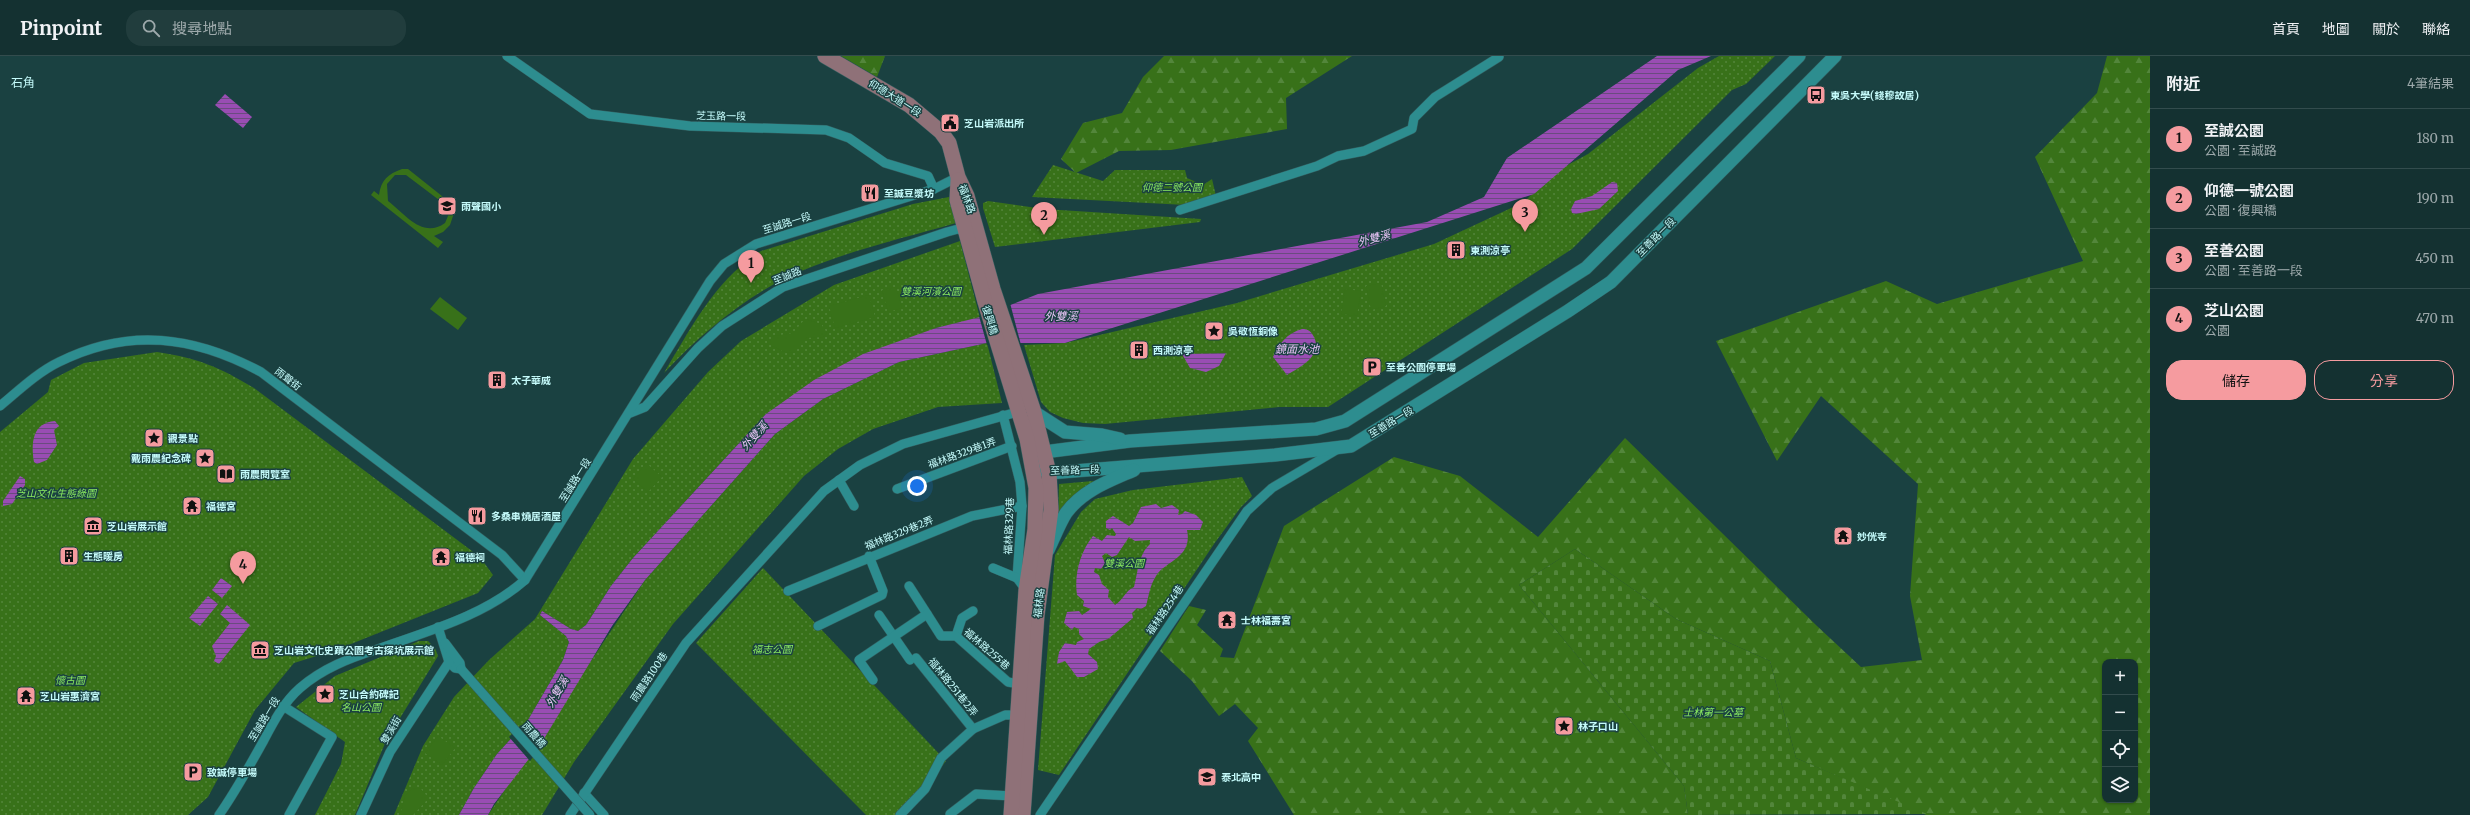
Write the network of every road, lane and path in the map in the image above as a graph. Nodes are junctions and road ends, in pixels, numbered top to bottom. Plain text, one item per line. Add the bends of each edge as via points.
1 (507, 56) edge
2 (824, 56) edge
3 (1799, 56) edge
4 (1835, 56) edge
5 (1499, 57) dead end
6 (958, 176) junction
7 (934, 189) junction
8 (1180, 210) dead end
9 (971, 237) junction
10 (1016, 405) junction
11 (0, 406) edge
12 (1034, 412) junction
13 (630, 413) junction
14 (1130, 441) junction
15 (1012, 446) junction
16 (1339, 448) junction
17 (1044, 452) junction
18 (1033, 464) junction
19 (1143, 466) junction
20 (1049, 473) junction
21 (839, 480) junction
22 (897, 489) dead end
23 (854, 506) dead end
24 (1022, 506) junction
25 (870, 556) junction
26 (1044, 557) junction
27 (993, 568) dead end
28 (525, 580) junction
29 (1021, 584) junction
30 (909, 586) dead end
31 (788, 591) dead end
32 (973, 611) dead end
33 (927, 614) junction
34 (879, 615) dead end
35 (818, 626) dead end
36 (438, 627) junction
37 (894, 636) junction
38 (956, 636) junction
39 (445, 643) junction
40 (449, 662) junction
41 (462, 669) junction
42 (873, 680) dead end
43 (1020, 684) junction
44 (283, 706) junction
45 (1017, 715) junction
46 (973, 729) junction
47 (584, 793) junction
48 (1012, 796) junction
49 (950, 814) dead end
50 (219, 815) edge
51 (289, 815) edge
52 (361, 815) edge
53 (571, 815) edge
54 (590, 815) edge
55 (604, 815) edge
56 (900, 815) edge
57 (1011, 815) edge
58 (1023, 815) edge
59 (1040, 815) edge

1 - 7 street, 芝玉路一段 via 590,114 690,126 826,130 849,138 885,163 928,176
2 - 6 main road, 仰德大道一段 via 927,119 949,143
3 - 14 main road, 至善路一段 via 1586,268 1345,421 1316,429
4 - 16 main road, 至善路一段 via 1611,282 1390,424 1351,446
5 - 8 street via 1435,97 1414,118 1412,129 1364,151 1338,156 1316,166
6 - 7 street, 至誠路一段
6 - 9 main road, 福林路 via 967,196
7 - 13 street, 至誠路一段 via 756,244 738,253 724,264 710,281
9 - 10 main road, 復興橋
9 - 13 street, 至誠路 via 958,229 783,287 722,326 698,348 645,407
10 - 12 main road, 福林路
10 - 15 street, 福林路329巷
10 - 18 main road, 福林路
10 - 21 street via 903,444 860,465
11 - 28 street, 雨聲街 via 58,362 95,348 127,341 158,340 201,346 231,356 261,372 502,555
12 - 14 main road via 1065,432 1102,435
12 - 17 main road, 福林路
13 - 28 street, 至誠路一段
14 - 17 main road, 至善路一段
15 - 22 street, 福林路329巷1弄
15 - 24 street, 福林路329巷
16 - 19 main road, 至善路一段
16 - 59 street, 福林路254巷 via 1272,488 1247,511
17 - 18 main road, 至善路一段
17 - 20 main road, 福林路
18 - 20 main road, 至善路一段
18 - 29 main road, 福林路 via 1036,488 1035,529
19 - 20 main road, 至善路一段
19 - 26 main road via 1099,486 1080,498 1066,514
20 - 26 main road, 福林路 via 1051,510
21 - 23 street
21 - 47 street, 雨農路100巷 via 824,491 686,643
24 - 25 street, 福林路329巷2弄 via 972,516
24 - 29 street, 福林路329巷
25 - 31 street, 福林路329巷2弄
25 - 35 street via 882,594
26 - 58 main road, 福林路 via 1037,615
27 - 29 street
28 - 36 street, 至誠路一段 via 497,601
29 - 43 main road, 福林路
30 - 33 street, 福林路255巷
32 - 38 street via 962,618
33 - 37 street
33 - 38 street, 福林路255巷 via 941,636
34 - 37 street
36 - 39 street
36 - 44 street, 至誠路一段 via 342,661 299,688
37 - 42 street via 859,660
37 - 46 street, 福林路251巷2弄
38 - 43 street, 福林路255巷 via 1008,682
39 - 40 street via 444,651
39 - 41 street
40 - 41 street via 455,668
40 - 52 street, 雙溪街 via 390,752
41 - 54 street, 雨農橋, bridge
43 - 45 main road, 福林路
44 - 50 street, 至誠路一段
44 - 51 street via 332,737
45 - 46 street via 1005,715
45 - 48 main road, 福林路
46 - 56 street via 941,758 925,789
47 - 53 street, 雨農路100巷
47 - 55 street
48 - 49 street via 976,794
48 - 57 main road, 福林路

